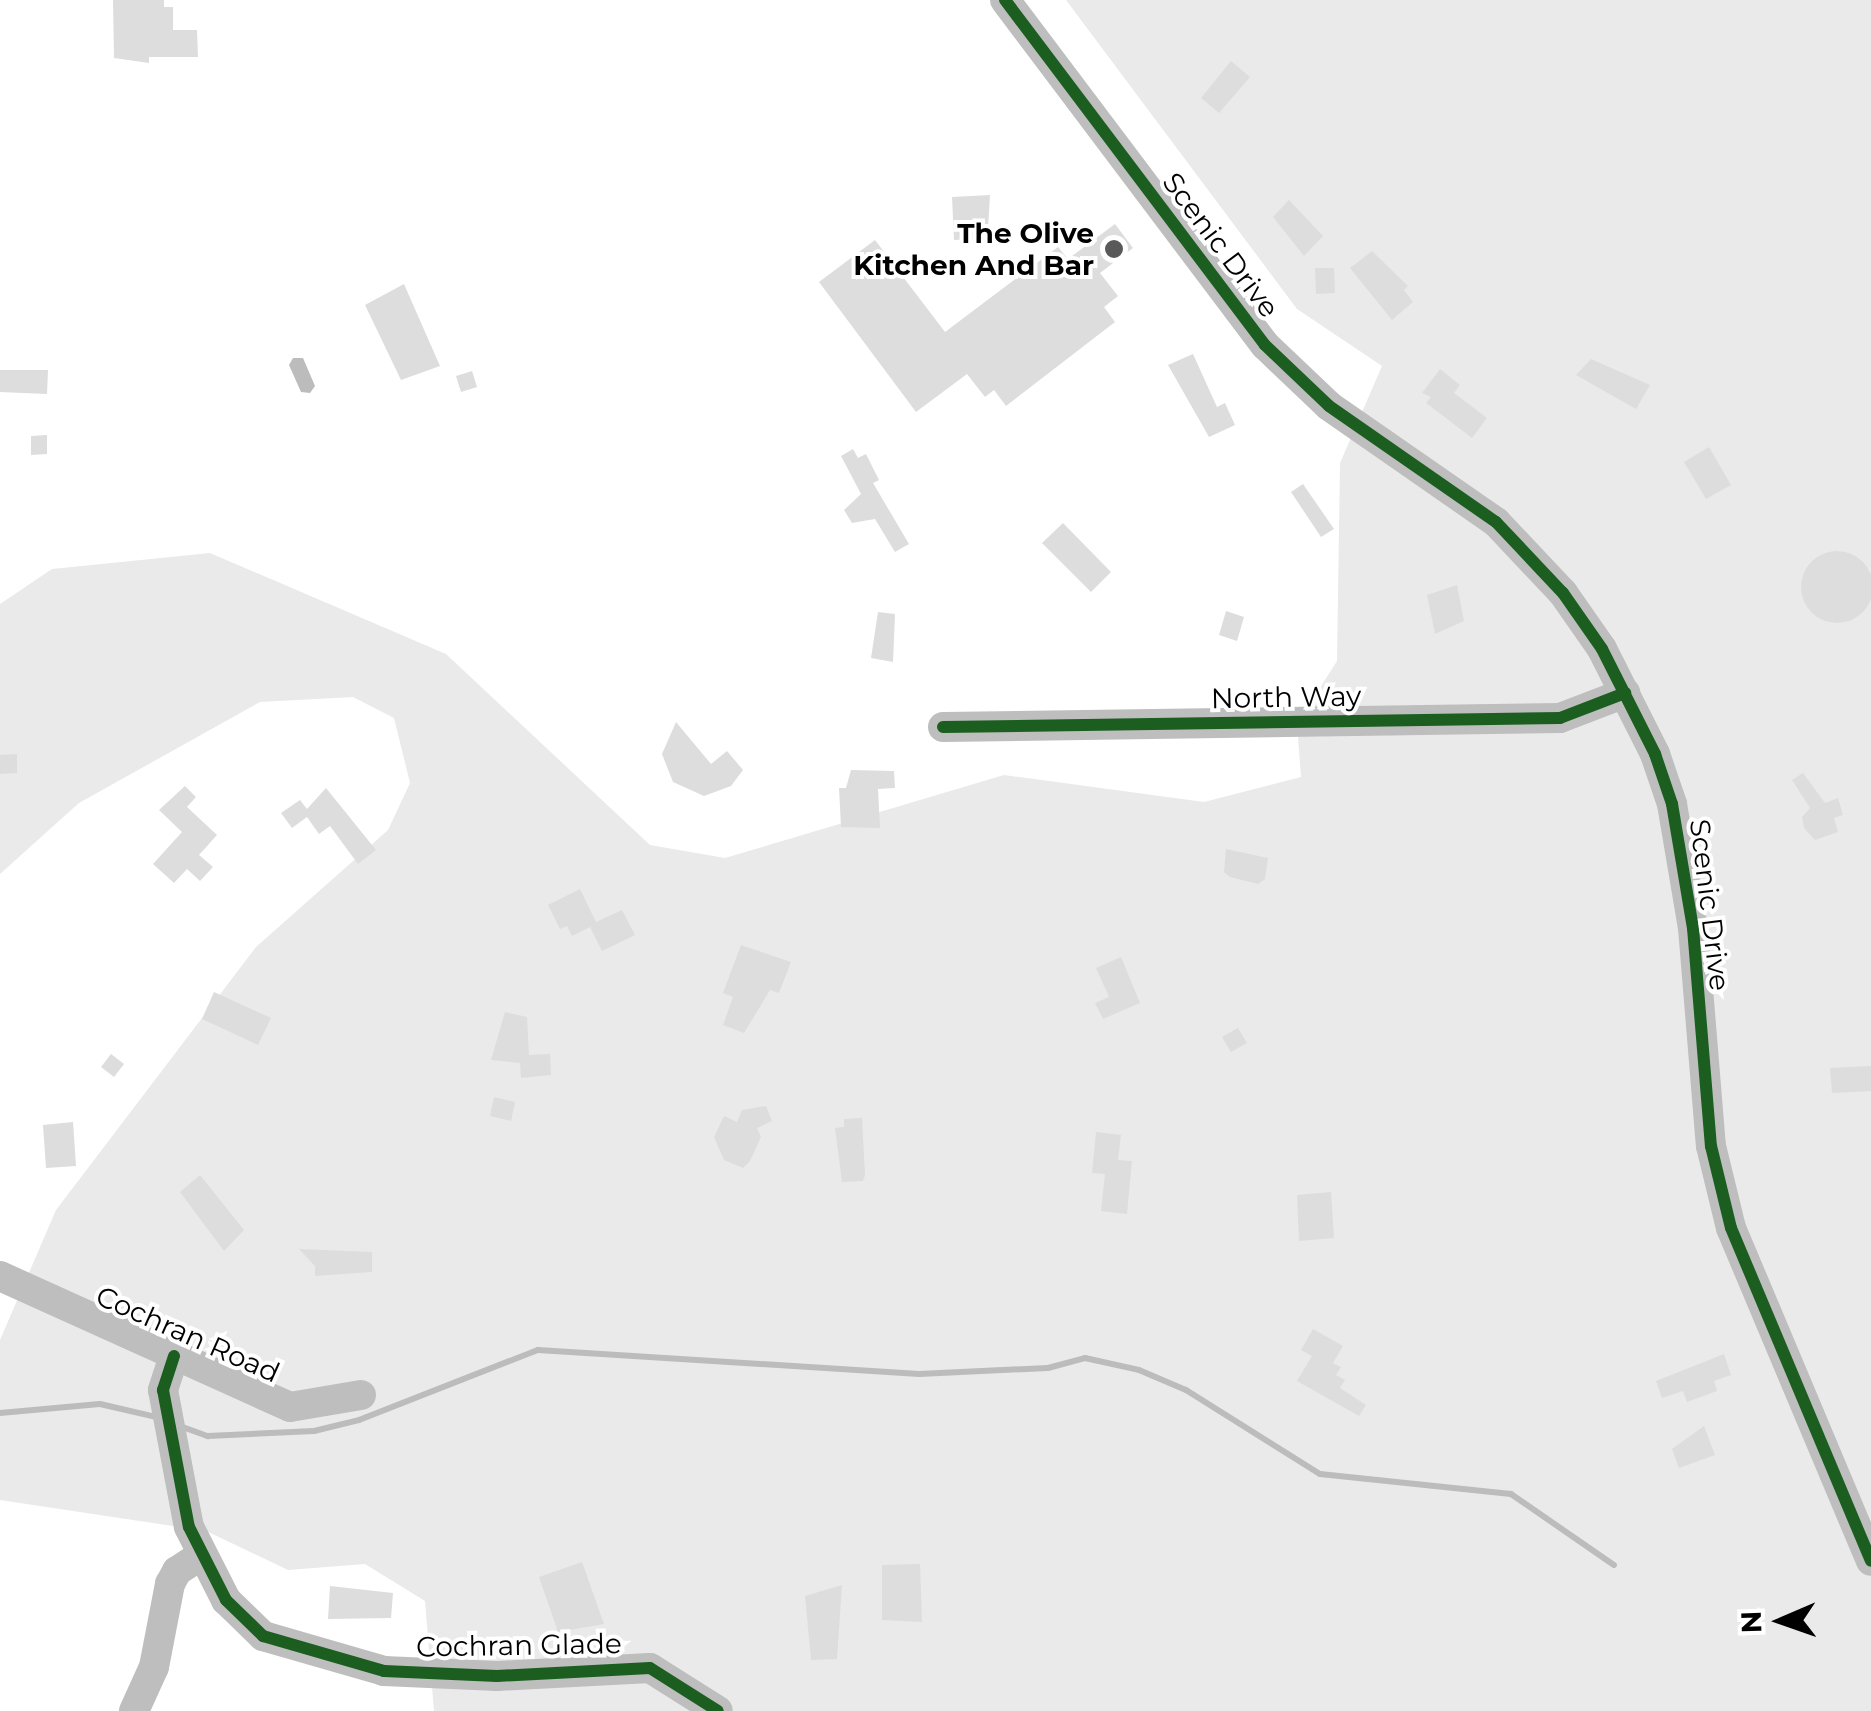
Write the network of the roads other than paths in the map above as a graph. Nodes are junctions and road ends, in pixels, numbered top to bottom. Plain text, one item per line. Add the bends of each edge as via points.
1 (1005, 0) edge
2 (1625, 693) junction
3 (943, 727) dead end
4 (0, 1276) edge
5 (174, 1356) junction
6 (361, 1396) dead end
7 (200, 1556) junction
8 (1871, 1561) edge
9 (134, 1711) edge
10 (718, 1711) edge

1 - 2 street, Scenic Drive via 1265,345 1329,406 1496,522 1563,593
2 - 3 street, North Way via 1560,718
2 - 8 street, Scenic Drive via 1655,754 1685,870 1710,1146 1731,1228
4 - 5 street, Cochran Road
5 - 6 street, Cochran Road via 290,1407
5 - 7 street, Cochran Glade via 162,1390 170,1455
7 - 9 street via 176,1571 170,1584 154,1667
7 - 10 street, Cochran Glade via 226,1600 263,1636 327,1659 384,1671 498,1676 650,1668

